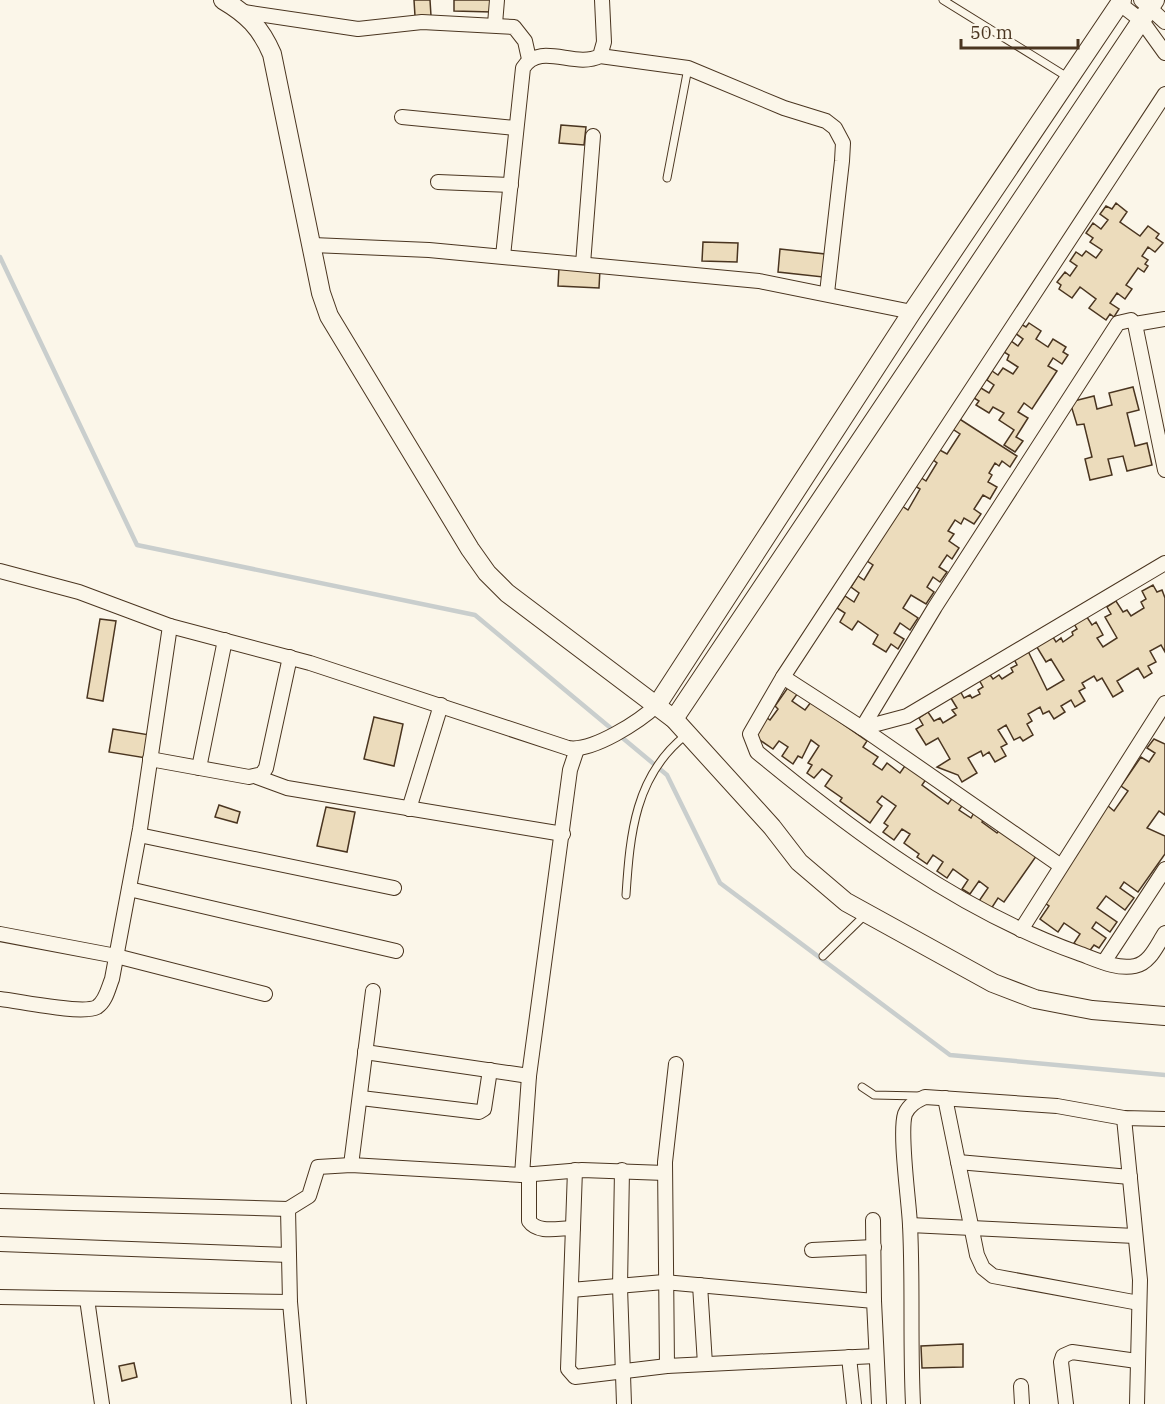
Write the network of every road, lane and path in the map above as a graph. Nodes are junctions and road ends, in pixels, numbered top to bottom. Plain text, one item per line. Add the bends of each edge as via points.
1 (223, 0) edge
2 (497, 0) edge
3 (602, 0) edge
4 (943, 0) edge
5 (1121, 2) edge
6 (1147, 7) edge
7 (244, 12) junction
8 (1165, 22) edge
9 (495, 24) junction
10 (1165, 53) edge
11 (600, 56) junction
12 (529, 59) junction
13 (688, 68) junction
14 (1069, 78) junction
15 (1165, 94) edge
16 (402, 117) dead end
17 (516, 128) junction
18 (593, 136) dead end
19 (668, 178) dead end
20 (438, 182) dead end
21 (511, 184) junction
22 (313, 245) junction
23 (503, 256) junction
24 (583, 264) junction
25 (827, 293) junction
26 (912, 312) junction
27 (1165, 319) edge
28 (1135, 324) junction
29 (1165, 470) edge
30 (1165, 563) edge
31 (0, 571) edge
32 (170, 626) junction
33 (225, 640) junction
34 (290, 657) junction
35 (783, 677) junction
36 (1165, 703) edge
37 (441, 705) junction
38 (657, 705) junction
39 (674, 719) junction
40 (862, 728) junction
41 (686, 735) junction
42 (577, 749) junction
43 (150, 759) junction
44 (199, 768) junction
45 (257, 777) junction
46 (409, 809) junction
47 (563, 834) junction
48 (139, 835) junction
49 (1061, 866) junction
50 (1165, 868) edge
51 (394, 888) dead end
52 (129, 889) junction
53 (626, 895) dead end
54 (867, 914) junction
55 (1021, 930) junction
56 (1165, 933) edge
57 (0, 934) edge
58 (396, 951) dead end
59 (117, 956) junction
60 (823, 956) dead end
61 (1104, 962) junction
62 (373, 991) dead end
63 (265, 994) dead end
64 (0, 999) edge
65 (1165, 1016) edge
66 (364, 1052) junction
67 (676, 1064) dead end
68 (490, 1070) junction
69 (529, 1076) junction
70 (862, 1087) dead end
71 (925, 1096) junction
72 (361, 1098) junction
73 (945, 1098) junction
74 (1125, 1118) junction
75 (1165, 1119) edge
76 (958, 1162) junction
77 (351, 1165) junction
78 (575, 1170) junction
79 (622, 1170) junction
80 (664, 1173) junction
81 (525, 1174) junction
82 (1130, 1177) junction
83 (0, 1201) edge
84 (288, 1209) junction
85 (873, 1220) dead end
86 (910, 1225) junction
87 (970, 1226) junction
88 (573, 1228) junction
89 (1135, 1236) junction
90 (0, 1244) edge
91 (873, 1247) junction
92 (812, 1250) dead end
93 (289, 1255) junction
94 (664, 1281) junction
95 (700, 1285) junction
96 (620, 1287) junction
97 (571, 1290) junction
98 (0, 1297) edge
99 (87, 1299) junction
100 (874, 1301) junction
101 (290, 1302) junction
102 (1139, 1303) junction
103 (876, 1356) junction
104 (849, 1357) junction
105 (1137, 1361) junction
106 (705, 1364) junction
107 (666, 1366) junction
108 (622, 1371) junction
109 (1021, 1386) dead end
110 (102, 1404) edge
111 (299, 1404) edge
112 (624, 1404) edge
113 (854, 1404) edge
114 (879, 1404) edge
115 (913, 1404) edge
116 (1022, 1404) edge
117 (1066, 1404) edge
118 (1137, 1404) edge

1 - 7 street
2 - 9 street
3 - 11 street via 604,42
4 - 14 lane
5 - 6 street
5 - 14 street
6 - 8 street
6 - 10 street
6 - 39 street
7 - 9 street via 358,29 422,22
7 - 22 street via 260,29 272,54
9 - 12 street via 520,32
11 - 12 street via 591,61 540,55
11 - 13 street
12 - 17 street via 519,87
13 - 19 lane
13 - 25 street via 826,121 835,128 843,143
14 - 26 street
15 - 35 street
16 - 17 street
17 - 21 street
18 - 24 street
20 - 21 street
21 - 23 street
22 - 23 street
22 - 38 street via 321,293 340,338 487,573 507,593
23 - 24 street
24 - 25 street via 759,281
25 - 26 street
26 - 38 street
27 - 28 street
28 - 29 street
28 - 40 street via 1131,320 1118,323
30 - 40 street via 907,716
31 - 32 street via 79,592
32 - 33 street
32 - 43 street
33 - 34 street
33 - 44 street
34 - 37 street
34 - 45 street via 266,768
35 - 40 street
35 - 55 street via 750,734 757,752 926,878
36 - 49 street
37 - 42 street
37 - 46 street
38 - 39 street
38 - 42 street via 642,719
39 - 41 street
40 - 49 street
41 - 53 lane via 666,750 648,777 637,813
41 - 54 street via 772,827 799,862 828,888
42 - 47 street via 570,770
43 - 44 street
43 - 48 street
44 - 45 street
45 - 46 street via 287,788
46 - 47 street
47 - 69 street
48 - 51 street
48 - 52 street
49 - 55 street
50 - 61 street
52 - 58 street
52 - 59 street
54 - 60 lane
54 - 65 street via 993,983 1035,999 1092,1010
55 - 61 street
56 - 61 street via 1142,964 1132,967
57 - 59 street
59 - 63 street
59 - 64 street via 103,1002 94,1008
62 - 66 street
66 - 68 street
66 - 72 street
67 - 80 street
68 - 69 street
68 - 72 street via 484,1109 479,1112
69 - 81 street
70 - 71 lane via 874,1095
71 - 73 street
71 - 86 street via 911,1104 905,1115
72 - 77 street
73 - 74 street via 1058,1106
73 - 76 street
74 - 75 street
74 - 82 street
76 - 82 street
76 - 87 street
77 - 81 street
77 - 84 street via 318,1167 309,1196
78 - 79 street
78 - 81 street
78 - 88 street
79 - 80 street
79 - 96 street
80 - 94 street
81 - 88 street via 529,1221 533,1226
82 - 89 street
83 - 84 street
84 - 93 street
85 - 91 street
86 - 87 street
86 - 115 street
87 - 89 street
87 - 102 street via 977,1255 983,1268 993,1276
88 - 97 street
89 - 102 street
90 - 93 street
91 - 92 street
91 - 100 street
93 - 101 street
94 - 95 street
94 - 96 street
94 - 107 street
95 - 100 street
95 - 106 street
96 - 97 street
96 - 108 street
97 - 108 street via 571,1374 575,1377
98 - 99 street
99 - 101 street
99 - 110 street
100 - 103 street
101 - 111 street
102 - 105 street
103 - 104 street
103 - 114 street
104 - 106 street
104 - 113 street
105 - 117 street via 1072,1352 1063,1356
105 - 118 street
106 - 107 street
107 - 108 street
108 - 112 street
109 - 116 street

